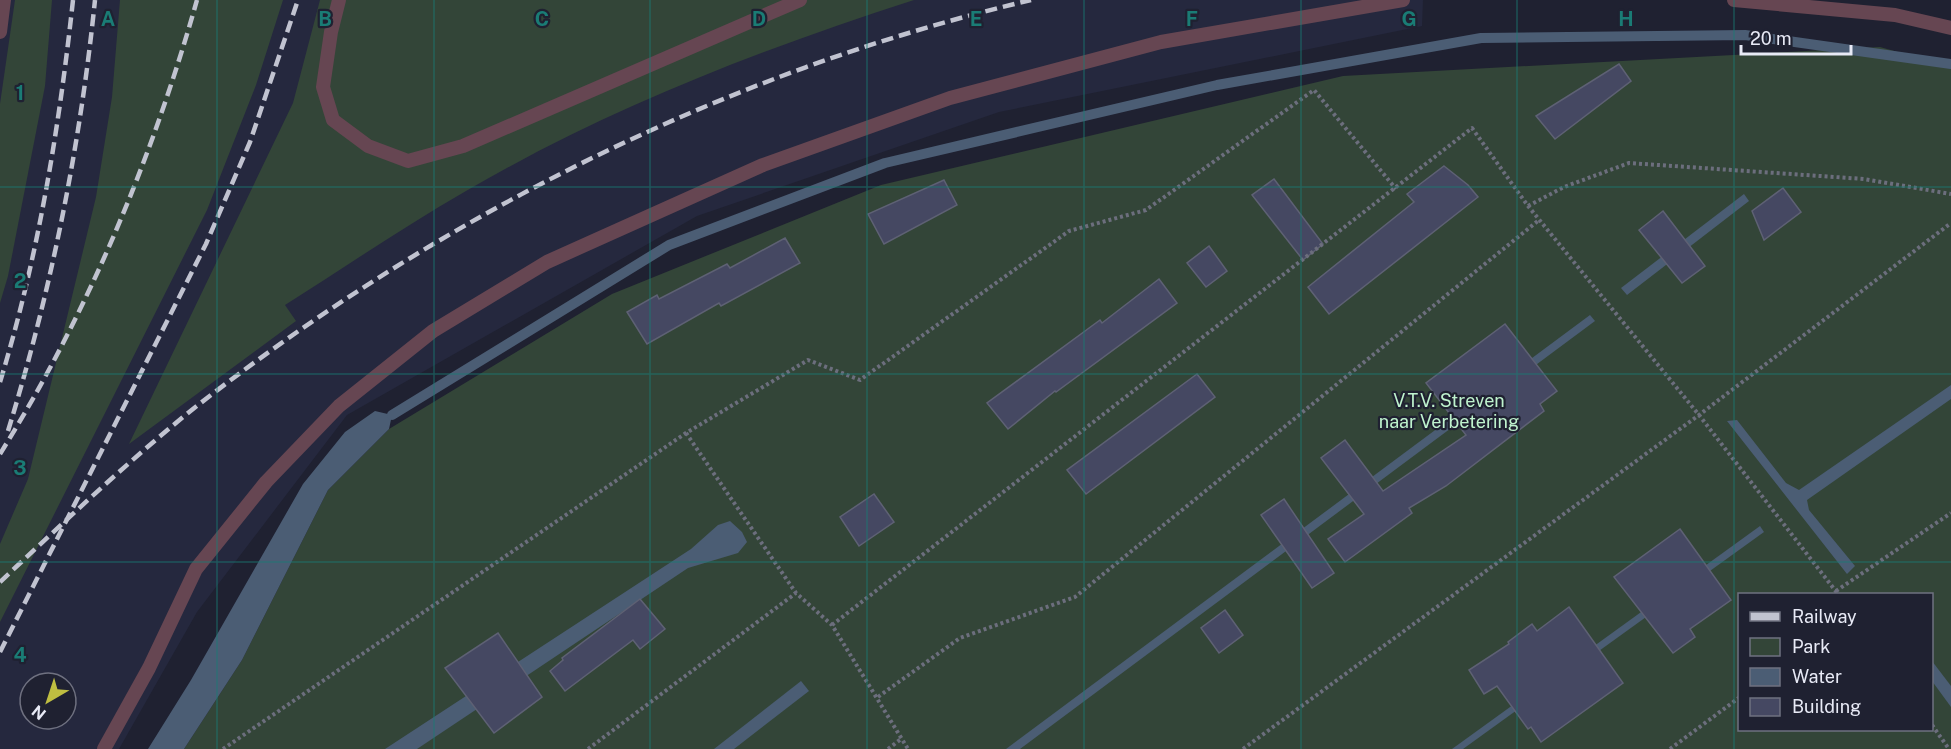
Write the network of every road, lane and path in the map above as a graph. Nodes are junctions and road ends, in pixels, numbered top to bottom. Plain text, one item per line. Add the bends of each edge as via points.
1 (4, 0) edge
2 (339, 0) edge
3 (800, 0) edge
4 (1403, 0) edge
5 (1409, 0) edge
6 (1734, 0) edge
7 (1951, 28) edge
8 (0, 32) edge
9 (1396, 189) junction
10 (1951, 194) edge
11 (1528, 206) junction
12 (1539, 220) junction
13 (1951, 223) edge
14 (1699, 415) junction
15 (686, 433) junction
16 (1951, 513) edge
17 (796, 593) junction
18 (1837, 593) edge
19 (832, 626) junction
20 (878, 697) junction
21 (1738, 698) edge
22 (1933, 726) edge
23 (902, 739) junction
24 (104, 749) edge
25 (224, 749) edge
26 (588, 749) edge
27 (888, 749) edge
28 (908, 749) edge
29 (1244, 749) edge
30 (1670, 749) edge
31 (1949, 749) edge

1 - 8 lane
2 - 3 lane via 323,87 333,120 368,146 408,161 463,146
4 - 5 lane
4 - 24 lane via 1161,42 950,98 763,165 547,262 416,344 339,406 266,482 196,569 149,668
6 - 7 lane via 1895,15
9 - 11 path via 1472,128
9 - 15 path via 1314,90 1146,210 1069,231 860,380 808,360
9 - 19 path
10 - 11 path via 1864,179 1629,164 1564,186
11 - 12 path
12 - 14 path
12 - 20 path via 1075,597 960,638
13 - 14 path
14 - 18 path
14 - 29 path
15 - 17 path
15 - 25 path
16 - 18 path
17 - 19 path
17 - 26 path
19 - 20 path
20 - 23 path
21 - 30 path
22 - 31 path
23 - 27 path
23 - 28 path

